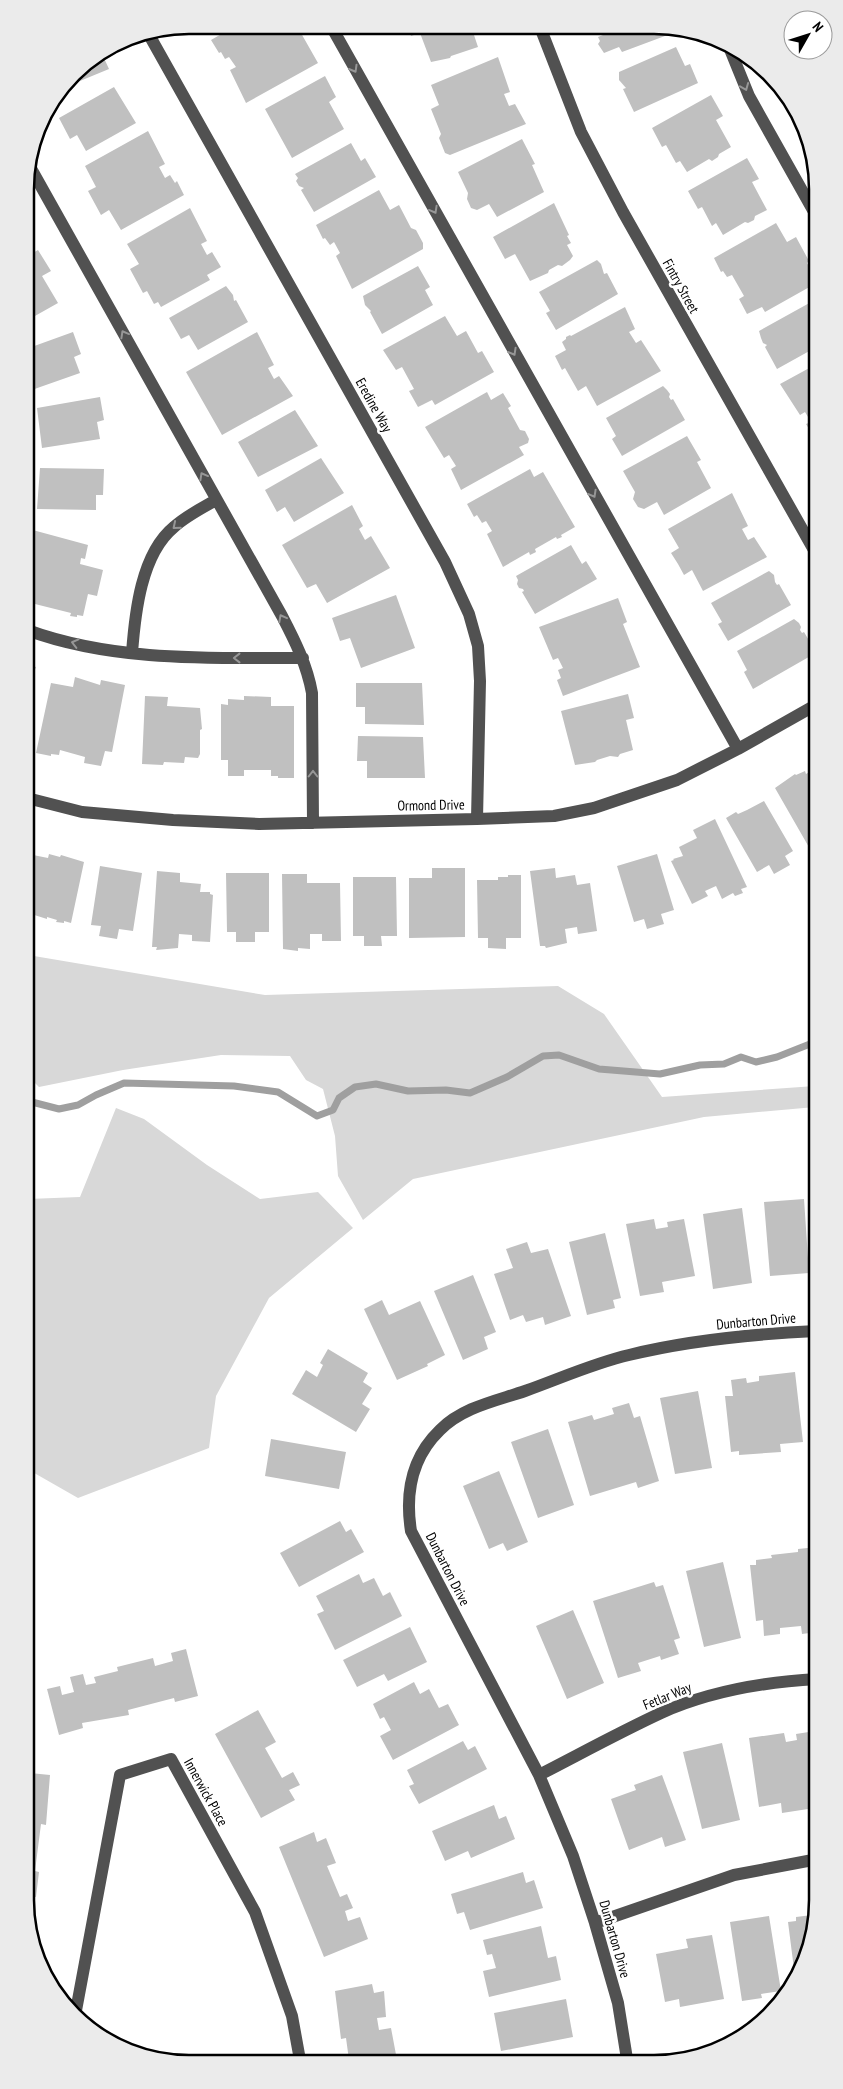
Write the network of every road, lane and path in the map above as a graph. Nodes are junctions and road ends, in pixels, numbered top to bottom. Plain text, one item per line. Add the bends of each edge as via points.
1 (336, 34) edge
2 (543, 34) edge
3 (151, 39) edge
4 (732, 55) edge
5 (34, 175) edge
6 (809, 203) edge
7 (216, 500) junction
8 (809, 541) edge
9 (34, 632) edge
10 (132, 653) junction
11 (303, 658) junction
12 (809, 709) edge
13 (738, 749) junction
14 (34, 800) edge
15 (477, 820) junction
16 (313, 823) junction
17 (809, 1331) edge
18 (809, 1680) edge
19 (539, 1775) junction
20 (809, 1861) edge
21 (595, 1923) junction
22 (77, 2007) edge
23 (299, 2055) edge
24 (626, 2055) edge

1 -> 13 street
2 - 8 street, Fintry Street via 581,132 623,212
3 - 15 street, Eredine Way via 445,562 463,600 478,646
4 -> 6 street via 749,96
7 -> 5 street
7 -> 10 street via 172,528 154,550 142,586
11 -> 7 street
10 -> 9 street via 96,649
11 -> 10 street
16 -> 11 street via 312,693
12 - 13 street, Ormond Drive
13 - 15 street, Ormond Drive via 677,780 594,808 554,816
14 - 16 street, Ormond Drive via 82,812 118,815 259,824
15 - 16 street, Ormond Drive
17 - 19 street, Dunbarton Drive via 714,1339 628,1355 468,1410 440,1429 425,1448 410,1483 408,1512 411,1531
18 - 19 street, Fetlar Way via 747,1687 699,1699 662,1713
19 - 21 street, Dunbarton Drive via 573,1856
20 - 21 street via 734,1875
21 - 24 street, Dunbarton Drive via 618,2003
22 - 23 street, Innerwick Place via 120,1774 171,1759 255,1912 292,2016

